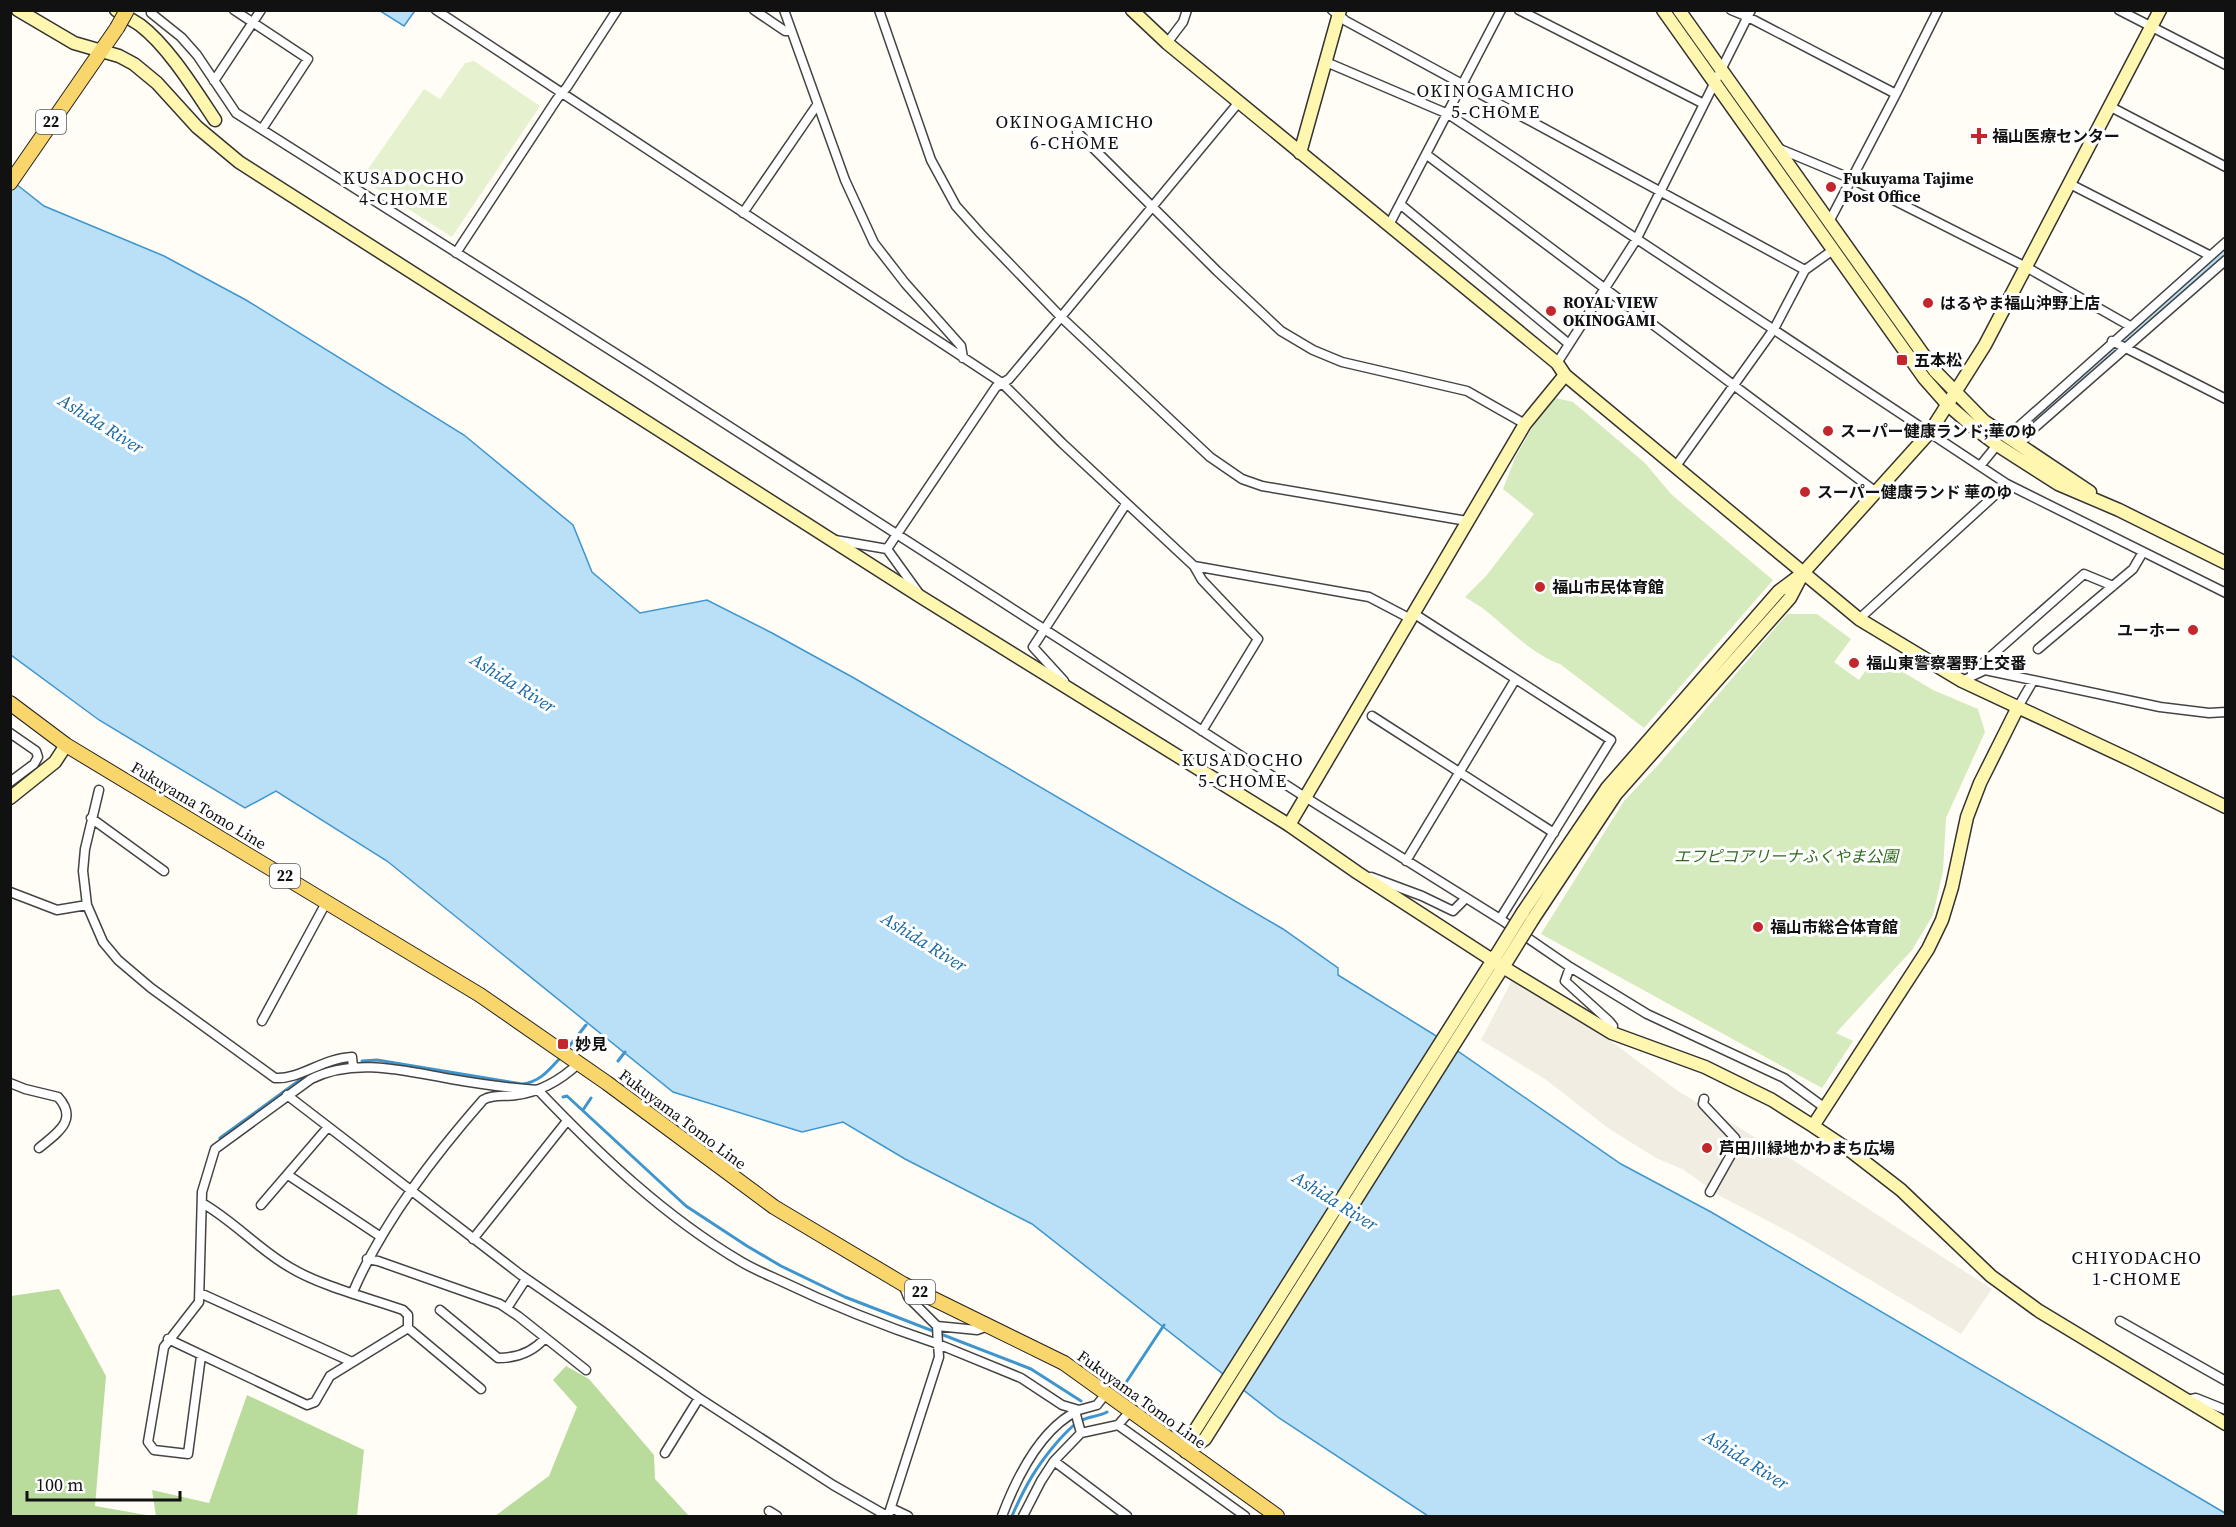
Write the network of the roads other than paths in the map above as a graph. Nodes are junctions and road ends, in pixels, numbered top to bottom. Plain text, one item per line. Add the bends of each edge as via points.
1 (18, 10) edge
2 (116, 10) edge
3 (127, 10) edge
4 (152, 10) edge
5 (234, 10) edge
6 (261, 10) edge
7 (436, 10) edge
8 (617, 10) edge
9 (754, 10) edge
10 (784, 10) edge
11 (879, 10) edge
12 (1132, 10) edge
13 (1187, 10) edge
14 (1501, 10) edge
15 (1519, 10) edge
16 (1663, 10) edge
17 (1678, 10) edge
18 (1731, 10) edge
19 (1926, 10) edge
20 (2119, 10) edge
21 (2160, 10) edge
22 (1337, 12) edge
23 (1936, 13) edge
24 (1749, 14) edge
25 (253, 23) junction
26 (2151, 27) junction
27 (791, 31) junction
28 (1167, 43) junction
29 (101, 50) junction
30 (1326, 62) junction
31 (2226, 65) edge
32 (1721, 68) junction
33 (214, 81) junction
34 (1715, 83) junction
35 (1464, 84) junction
36 (561, 94) junction
37 (1896, 94) junction
38 (1239, 102) junction
39 (1704, 104) junction
40 (817, 105) junction
41 (2109, 106) junction
42 (1448, 114) junction
43 (215, 120) dead end
44 (262, 129) junction
45 (1077, 132) dead end
46 (1776, 148) junction
47 (1300, 153) junction
48 (1427, 155) junction
49 (2226, 167) edge
50 (1852, 179) junction
51 (10, 183) edge
52 (2070, 184) junction
53 (1661, 191) junction
54 (1400, 204) junction
55 (1153, 207) junction
56 (743, 213) junction
57 (1829, 222) junction
58 (1389, 225) junction
59 (1636, 240) junction
60 (2226, 242) edge
61 (1833, 250) junction
62 (456, 253) junction
63 (2210, 255) junction
64 (2226, 260) edge
65 (2026, 267) junction
66 (1805, 270) junction
67 (1605, 289) junction
68 (1061, 317) junction
69 (2130, 326) junction
70 (1774, 329) junction
71 (1569, 344) junction
72 (2119, 344) junction
73 (963, 358) junction
74 (1557, 363) junction
75 (1565, 375) junction
76 (1002, 383) junction
77 (1734, 387) junction
78 (1954, 392) junction
79 (2226, 399) edge
80 (1947, 404) junction
81 (1526, 424) junction
82 (1930, 432) junction
83 (2007, 437) junction
84 (1997, 445) junction
85 (2019, 445) junction
86 (1676, 466) junction
87 (1980, 466) junction
88 (2007, 484) junction
89 (1876, 492) junction
90 (1126, 504) junction
91 (2119, 510) junction
92 (1467, 521) junction
93 (897, 536) junction
94 (835, 540) junction
95 (887, 549) junction
96 (2143, 552) junction
97 (2226, 563) edge
98 (1194, 566) junction
99 (1803, 573) junction
100 (2113, 586) junction
101 (2226, 593) edge
102 (921, 597) junction
103 (1411, 616) junction
104 (1859, 619) junction
105 (1043, 630) junction
106 (2038, 650) dead end
107 (1515, 680) junction
108 (1962, 681) junction
109 (2033, 681) junction
110 (1075, 692) junction
111 (10, 703) edge
112 (2018, 707) junction
113 (2226, 712) edge
114 (1372, 716) dead end
115 (1202, 731) junction
116 (10, 733) edge
117 (66, 745) junction
118 (1459, 772) junction
119 (10, 782) edge
120 (99, 790) dead end
121 (1305, 797) junction
122 (10, 798) edge
123 (2226, 807) edge
124 (91, 818) junction
125 (1289, 825) junction
126 (1554, 833) junction
127 (1406, 861) junction
128 (164, 871) dead end
129 (1358, 873) junction
130 (10, 892) edge
131 (1466, 898) junction
132 (327, 901) junction
133 (87, 905) junction
134 (1500, 919) junction
135 (1497, 965) junction
136 (1570, 967) junction
137 (262, 1021) dead end
138 (1612, 1033) junction
139 (569, 1056) junction
140 (353, 1067) junction
141 (10, 1083) edge
142 (538, 1090) junction
143 (287, 1095) junction
144 (1704, 1100) dead end
145 (1825, 1108) junction
146 (567, 1121) junction
147 (1813, 1126) junction
148 (327, 1127) junction
149 (39, 1148) dead end
150 (288, 1175) junction
151 (413, 1191) junction
152 (1710, 1192) dead end
153 (202, 1203) junction
154 (261, 1205) dead end
155 (381, 1237) junction
156 (473, 1239) junction
157 (367, 1259) junction
158 (526, 1279) junction
159 (903, 1284) junction
160 (353, 1292) junction
161 (200, 1293) junction
162 (507, 1308) junction
163 (440, 1310) dead end
164 (2120, 1321) dead end
165 (989, 1326) junction
166 (408, 1328) junction
167 (937, 1329) junction
168 (545, 1338) junction
169 (168, 1339) junction
170 (938, 1343) junction
171 (201, 1356) junction
172 (352, 1362) junction
173 (585, 1370) dead end
174 (2226, 1381) edge
175 (481, 1389) dead end
176 (1107, 1392) junction
177 (699, 1398) junction
178 (2183, 1400) junction
179 (1131, 1410) junction
180 (2226, 1410) edge
181 (1077, 1412) junction
182 (2226, 1424) edge
183 (1118, 1425) junction
184 (1081, 1431) junction
185 (1186, 1452) junction
186 (665, 1453) dead end
187 (1054, 1461) junction
188 (1114, 1513) edge
189 (889, 1514) edge
190 (908, 1516) edge
191 (1002, 1516) edge
192 (1023, 1516) edge
193 (1126, 1516) edge
194 (1245, 1516) edge
195 (1277, 1516) edge

1 - 29 street via 74,43
2 - 43 street via 139,25 161,47
3 - 29 main road, 22, bridge
4 - 33 street via 197,55
5 - 25 street
6 - 25 street
7 - 36 street
8 - 36 street
9 - 27 street
10 - 27 street
11 - 68 street via 931,160 956,206
12 - 28 street
13 - 28 street
14 - 35 street
15 - 39 street
16 - 34 street
17 - 32 street
18 - 24 street
19 - 23 street
20 - 26 street
21 - 26 street
22 - 30 street
22 - 35 street
23 - 37 street
24 - 32 street
24 - 37 street
25 - 33 street
25 - 44 street via 308,59
26 - 31 street
26 - 41 street
27 - 40 street
28 - 38 street
29 - 51 main road, 22
29 - 94 street via 134,64 197,127 239,162
30 - 42 street
30 - 47 street
32 - 34 street
32 - 46 street
33 - 44 street via 236,113
34 - 39 street
34 - 61 street
35 - 42 street
35 - 53 street
36 - 56 street
36 - 62 street
37 - 50 street
38 - 47 street
38 - 55 street
39 - 53 street
40 - 56 street
40 - 73 street via 844,180 874,243 961,346
41 - 49 street
41 - 52 street
42 - 48 street
42 - 59 street
44 - 62 street
45 - 55 street
46 - 50 street
46 - 57 street
47 - 58 street
48 - 54 street
48 - 67 street
50 - 57 street
50 - 65 street
52 - 63 street
52 - 65 street
53 - 59 street
53 - 66 street
54 - 58 street
54 - 71 street
55 - 68 street
55 - 81 street via 1281,331 1313,350 1342,362 1467,391
56 - 73 street
57 - 78 street
58 - 74 street
59 - 67 street
59 - 70 street
60 - 63 street
61 - 66 street
61 - 80 street via 1924,378
62 - 93 street
63 - 69 street
64 - 72 street
65 - 69 street
65 - 78 street via 1985,345
66 - 70 street
67 - 71 street
67 - 77 street
68 - 76 street
68 - 92 street via 1210,457 1242,479 1262,486
69 - 72 street
70 - 77 street
70 - 82 street
71 - 74 street
72 - 79 street
72 - 83 street
72 - 85 street
73 - 76 street
74 - 75 street
75 - 81 street
75 - 86 street
76 - 90 street
76 - 93 street
77 - 86 street
77 - 89 street
78 - 80 street
78 - 83 street
80 - 82 street
80 - 84 street
81 - 92 street
82 - 87 street
82 - 89 street
83 - 85 street
84 - 87 street
84 - 91 street via 2058,484
85 - 91 street
86 - 99 street
87 - 88 street
88 - 96 street
88 - 104 street
89 - 99 street
90 - 98 street
90 - 105 street
91 - 97 street
92 - 103 street
93 - 95 street
93 - 105 street
94 - 95 street
94 - 102 street
95 - 102 street
96 - 100 street via 2133,569
96 - 101 street
98 - 103 street via 1369,597
98 - 115 street via 1202,580 1258,639
99 - 104 street
99 - 135 street, bridge via 1790,598 1616,795
100 - 106 street
100 - 108 street via 2084,573
102 - 110 street
103 - 107 street
103 - 121 street
104 - 108 street
105 - 110 street via 1033,647
105 - 115 street
107 - 118 street
107 - 126 street via 1611,740
108 - 109 street via 1985,670
108 - 112 street
109 - 112 street
109 - 113 street via 2160,707
110 - 125 street
111 - 117 main road, Fukuyama Tomo Line / 22
112 - 123 street
112 - 145 street via 1967,817 1942,920 1928,949
114 - 118 street
115 - 121 street
116 - 119 street via 36,750 38,757
117 - 122 street via 55,762
117 - 132 main road, Fukuyama Tomo Line / 22
118 - 126 street
118 - 127 street
120 - 124 street
121 - 125 street
121 - 127 street
124 - 128 street
124 - 133 street via 83,871
125 - 129 street
126 - 134 street
127 - 131 street
129 - 131 street via 1453,911
129 - 135 street
130 - 133 street via 57,910
131 - 134 street
132 - 137 street
132 - 139 main road, Fukuyama Tomo Line / 22 via 480,995
133 - 140 street via 103,942 118,960 275,1078 286,1078 338,1058 352,1057
134 - 136 street
135 - 138 street
135 - 185 street
136 - 138 street via 1565,981 1609,1021
136 - 145 street via 1647,1014 1784,1078
138 - 147 street via 1705,1067 1772,1100
139 - 142 street via 565,1076
139 - 159 main road, Fukuyama Tomo Line / 22 via 774,1207
140 - 142 street via 389,1068
140 - 143 street via 327,1071
141 - 149 street via 58,1097 67,1111 62,1128
142 - 146 street
142 - 151 street via 483,1100 439,1150
143 - 148 street
143 - 153 street via 215,1149
144 - 152 street via 1703,1104 1737,1144
145 - 147 street
146 - 156 street
146 - 170 street via 656,1202 741,1262 872,1322
147 - 178 street via 1901,1190 1991,1276 2039,1311
148 - 150 street
148 - 151 street
150 - 154 street
150 - 155 street
151 - 155 street
151 - 156 street
153 - 160 street via 292,1269
153 - 161 street
155 - 157 street
156 - 158 street
157 - 160 street
157 - 162 street
158 - 162 street
158 - 177 street
159 - 165 main road, Fukuyama Tomo Line / 22
159 - 167 street via 908,1297
160 - 166 street via 403,1310 408,1315
161 - 169 street via 199,1302
161 - 172 street
162 - 168 street
163 - 168 street via 498,1358 513,1358 537,1347
164 - 174 street
165 - 167 street via 977,1330
165 - 176 main road, Fukuyama Tomo Line / 22 via 1064,1363
166 - 172 street
166 - 175 street
167 - 170 street
168 - 173 street
169 - 171 street
169 - 171 street via 148,1443 154,1450 188,1454
170 - 181 street via 1021,1378
170 - 189 street via 939,1357
171 - 172 street via 307,1405 315,1402 330,1376
176 - 179 main road, Fukuyama Tomo Line / 22
176 - 181 street via 1097,1405
177 - 186 street
177 - 189 street via 814,1473
178 - 180 street via 2196,1398
178 - 182 street
179 - 183 street
179 - 185 main road, Fukuyama Tomo Line / 22
181 - 184 street
181 - 191 street via 1063,1420 1027,1462
183 - 184 street
183 - 194 street
184 - 187 street
185 - 195 main road, Fukuyama Tomo Line / 22
187 - 188 street
187 - 192 street
188 - 193 street
189 - 190 street

